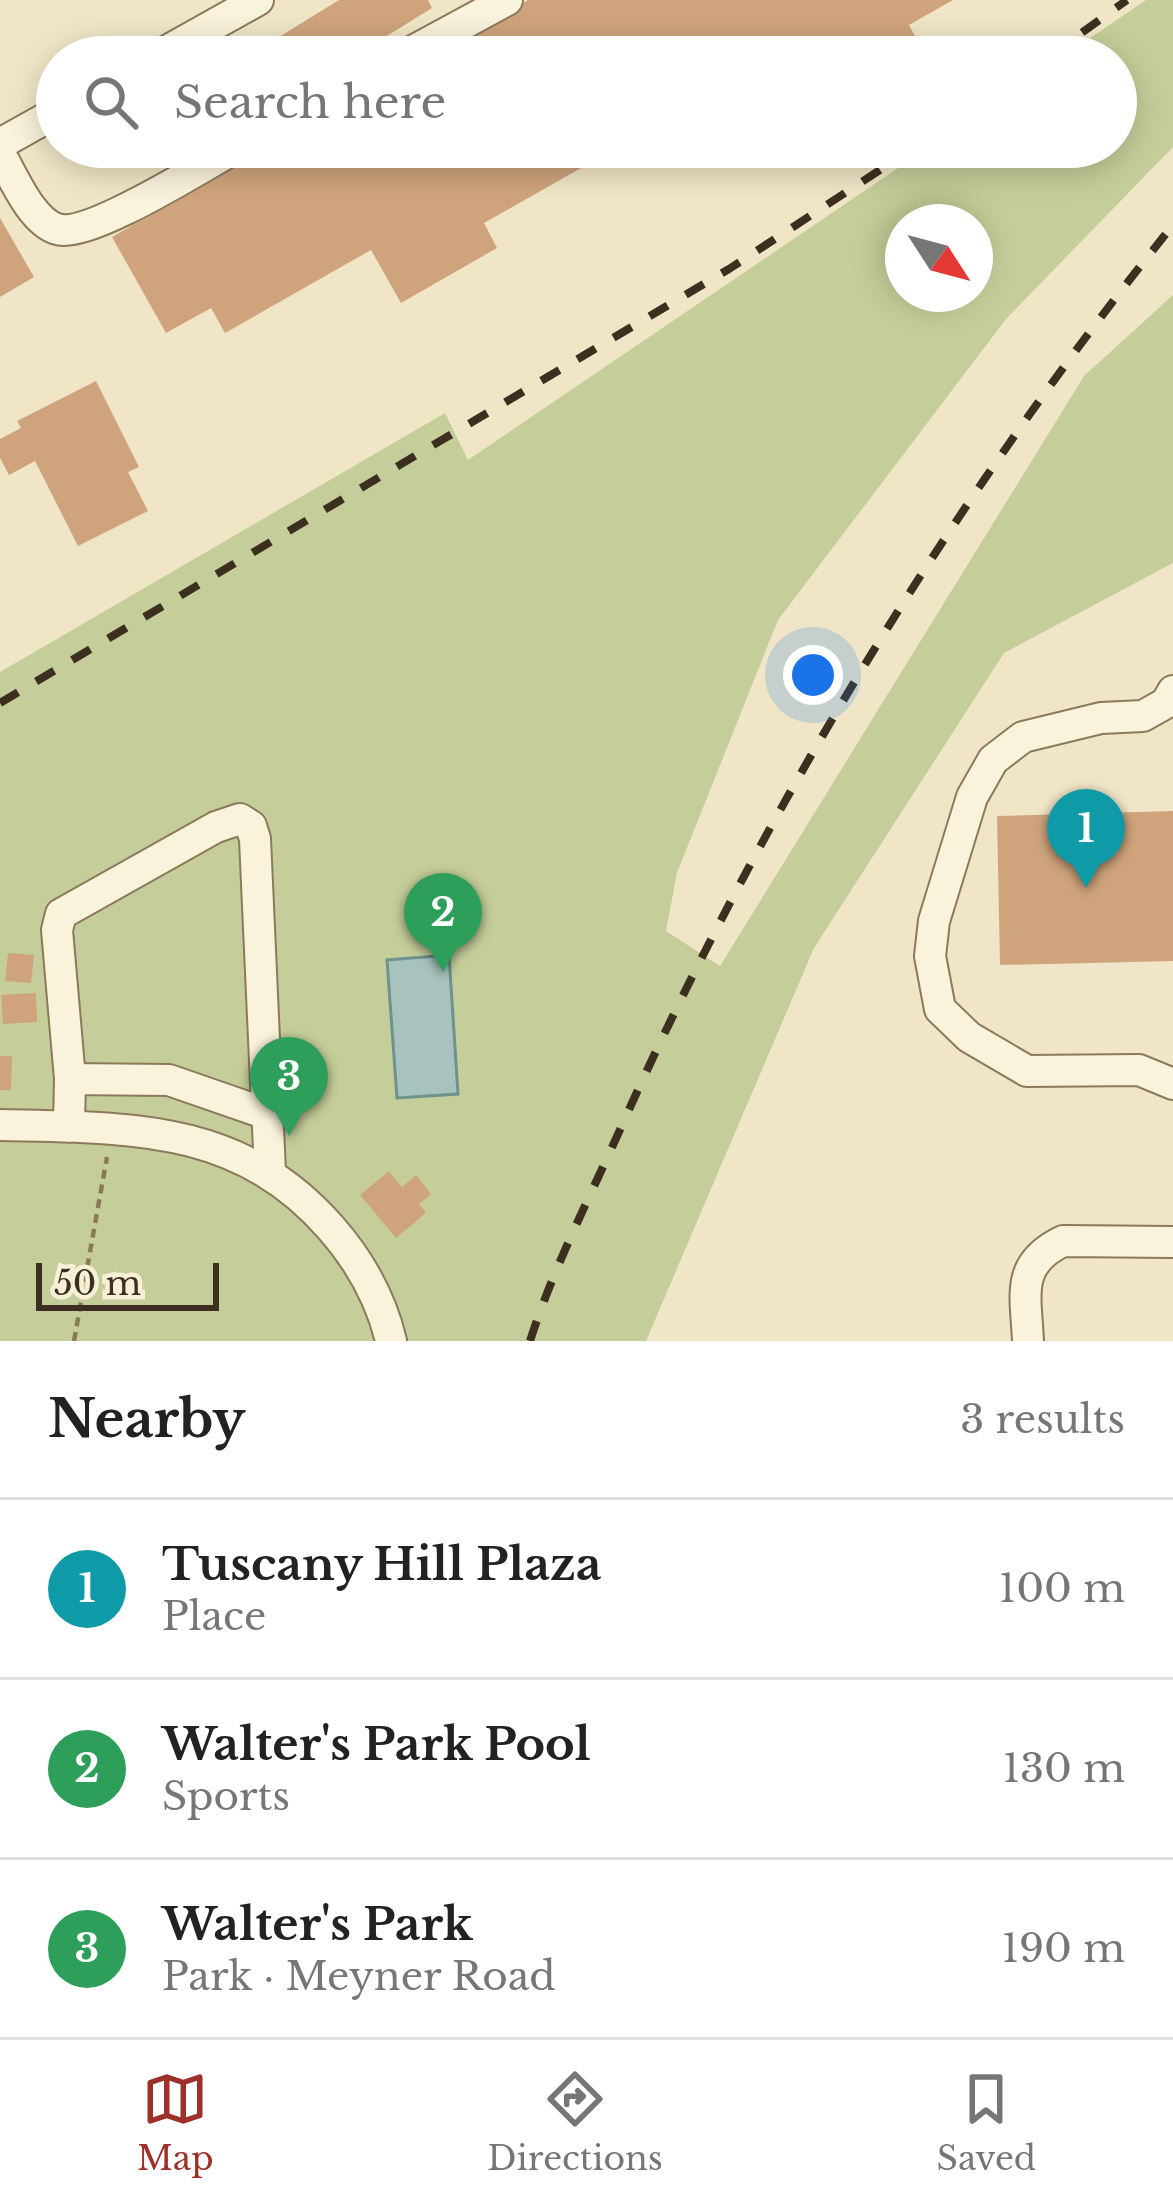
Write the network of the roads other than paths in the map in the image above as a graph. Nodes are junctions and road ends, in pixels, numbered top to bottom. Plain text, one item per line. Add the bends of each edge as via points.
1 (258, 0) edge
2 (507, 0) edge
3 (194, 36) edge
4 (441, 36) edge
5 (36, 124) edge
6 (0, 144) edge
7 (8, 167) edge
8 (199, 168) edge
9 (1173, 691) edge
10 (70, 1079) junction
11 (1173, 1084) edge
12 (267, 1114) junction
13 (0, 1125) edge
14 (69, 1127) junction
15 (270, 1172) junction
16 (1173, 1242) edge
17 (391, 1341) edge
18 (1028, 1341) edge

1 - 3 street
2 - 4 street
5 - 6 street
7 - 8 street via 56,229 104,220
9 - 11 street via 1143,716 1022,737 993,760 972,797 930,956 940,1009 1027,1071 1139,1070
10 - 12 street via 140,1077 204,1089
10 - 12 street via 61,914 240,820 255,839
10 - 14 street
12 - 15 street
13 - 14 street
14 - 15 street via 190,1138
15 - 17 street via 345,1244
16 - 18 street via 1063,1241 1034,1259

